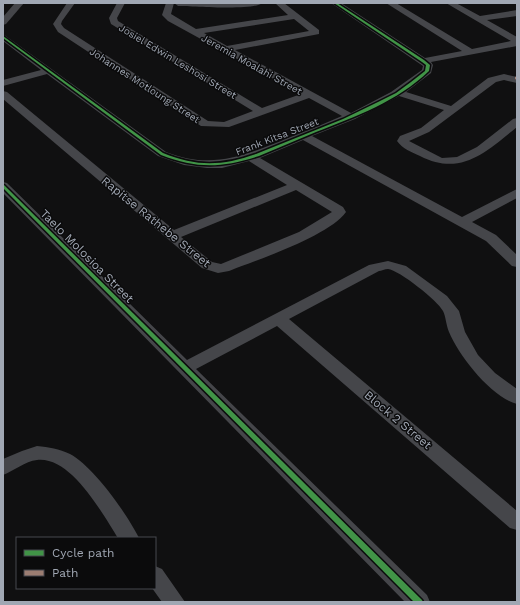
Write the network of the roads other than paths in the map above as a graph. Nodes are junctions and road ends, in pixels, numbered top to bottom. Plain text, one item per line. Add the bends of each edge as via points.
1 (71, 3) edge
2 (121, 3) edge
3 (170, 3) edge
4 (178, 3) edge
5 (258, 3) edge
6 (279, 3) edge
7 (335, 3) edge
8 (390, 3) edge
9 (450, 3) edge
10 (18, 5) edge
11 (3, 6) edge
12 (517, 13) edge
13 (296, 16) junction
14 (478, 19) junction
15 (3, 21) edge
16 (194, 32) junction
17 (3, 37) edge
18 (517, 42) edge
19 (224, 49) junction
20 (471, 52) junction
21 (422, 61) junction
22 (48, 71) junction
23 (516, 79) edge
24 (3, 83) edge
25 (396, 92) junction
26 (3, 94) edge
27 (309, 95) junction
28 (451, 109) junction
29 (261, 112) junction
30 (352, 117) junction
31 (517, 121) edge
32 (303, 136) junction
33 (250, 157) junction
34 (298, 185) junction
35 (3, 186) edge
36 (517, 193) edge
37 (463, 222) junction
38 (171, 236) junction
39 (517, 263) edge
40 (279, 319) junction
41 (185, 368) junction
42 (517, 398) edge
43 (3, 468) edge
44 (517, 522) edge
45 (128, 537) edge
46 (156, 576) edge
47 (174, 602) edge
48 (419, 602) edge

1 - 29 street, Johannes Motloung Street via 58,21 61,30 198,121 220,126
2 - 29 street, Josiel Edwin Leshosi Street via 112,18 114,22
3 - 16 street, Jeremia Moalahi Street via 166,12 168,17
4 - 5 street
6 - 13 street
7 - 21 street
8 - 20 street
9 - 14 street
10 - 11 street
10 - 15 street
12 - 14 street
13 - 16 street
13 - 19 street via 316,32
14 - 18 street
16 - 19 street, Jeremia Moalahi Street
17 - 22 street, Frank Kitsa Street
18 - 20 street
19 - 27 street, Jeremia Moalahi Street
20 - 21 street
21 - 25 street, Frank Kitsa Street via 428,65 427,71
22 - 24 street
22 - 33 street, Frank Kitsa Street via 157,151 169,157 206,164 221,164
23 - 28 street via 504,77 492,80
25 - 28 street
25 - 30 street, Frank Kitsa Street
26 - 38 street, Rapitse Rathebe Street
27 - 29 street, Johannes Motloung Street
27 - 30 street, Jeremia Moalahi Street
28 - 31 street via 425,130 404,138 403,141 406,145 439,160 460,160 480,150
30 - 32 street, Frank Kitsa Street
32 - 33 street, Frank Kitsa Street
32 - 37 street
33 - 34 street, Rapitse Rathebe Street
34 - 38 street
34 - 38 street, Rapitse Rathebe Street via 339,212 333,218 297,237 218,269 206,265
35 - 41 street, Taelo Molosioa Street
36 - 37 street
37 - 39 street via 491,238
40 - 41 street
40 - 42 street via 374,268 394,265 442,299 451,311 457,332 472,358 489,377
40 - 44 street, Block 2 Street
41 - 48 street, Taelo Molosioa Street
43 - 45 street via 37,453 53,453 60,456 85,477
46 - 47 street

